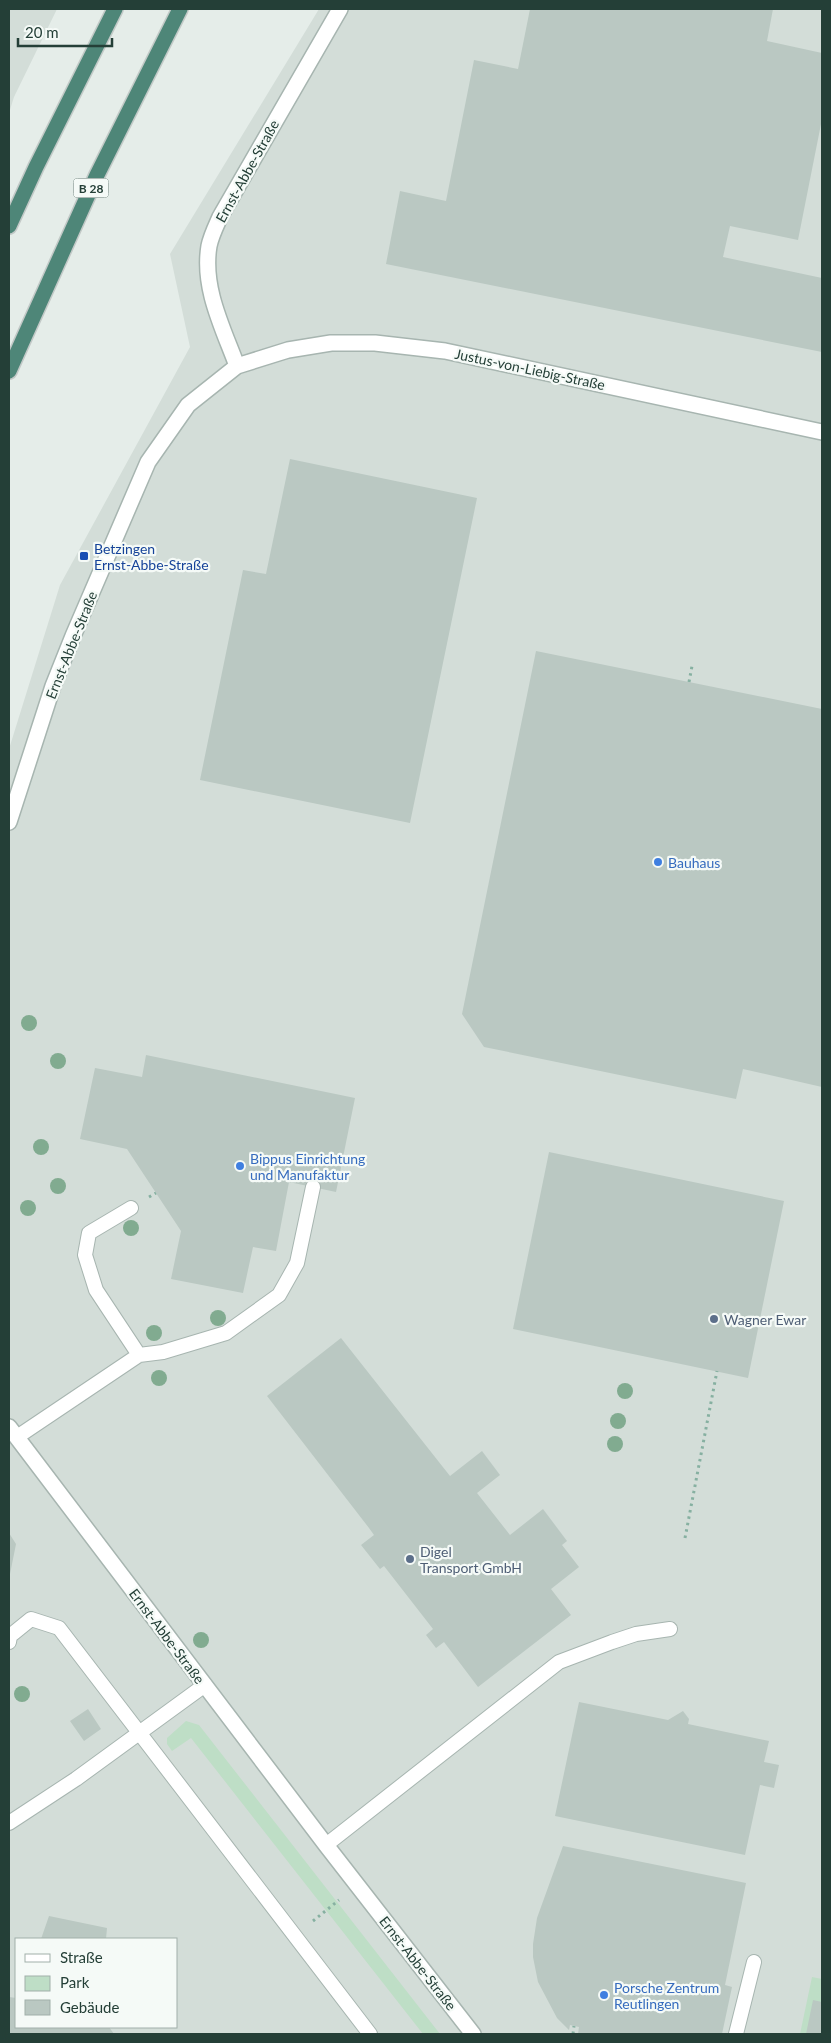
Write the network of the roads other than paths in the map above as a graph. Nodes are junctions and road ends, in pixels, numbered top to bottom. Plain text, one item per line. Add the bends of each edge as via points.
1 (115, 9) edge
2 (180, 9) edge
3 (340, 9) edge
4 (9, 226) edge
5 (237, 366) junction
6 (9, 371) edge
7 (822, 432) edge
8 (9, 822) edge
9 (313, 1187) dead end
10 (131, 1208) dead end
11 (139, 1355) junction
12 (13, 1432) edge
13 (670, 1629) dead end
14 (9, 1642) edge
15 (205, 1685) junction
16 (140, 1732) junction
17 (9, 1823) edge
18 (326, 1845) junction
19 (754, 1962) dead end
20 (370, 2034) edge
21 (473, 2034) edge
22 (736, 2034) edge

1 - 4 highway
2 - 6 highway, B 28 via 101,166
3 - 5 street, Ernst-Abbe-Straße via 220,217 209,244 210,292
5 - 7 street, Justus-von-Liebig-Straße via 288,350 331,343 409,345
5 - 8 street, Ernst-Abbe-Straße via 188,405 148,462 54,686
9 - 11 lane via 297,1263 279,1294 226,1333 163,1352
10 - 11 lane via 89,1233 85,1255 96,1290
11 - 12 lane
12 - 15 street, Ernst-Abbe-Straße
13 - 18 lane via 636,1634 559,1662
14 - 16 lane via 10,1636 31,1619 59,1628
15 - 16 lane
15 - 18 street, Ernst-Abbe-Straße
16 - 17 lane
16 - 20 lane
18 - 21 street, Ernst-Abbe-Straße
19 - 22 lane

